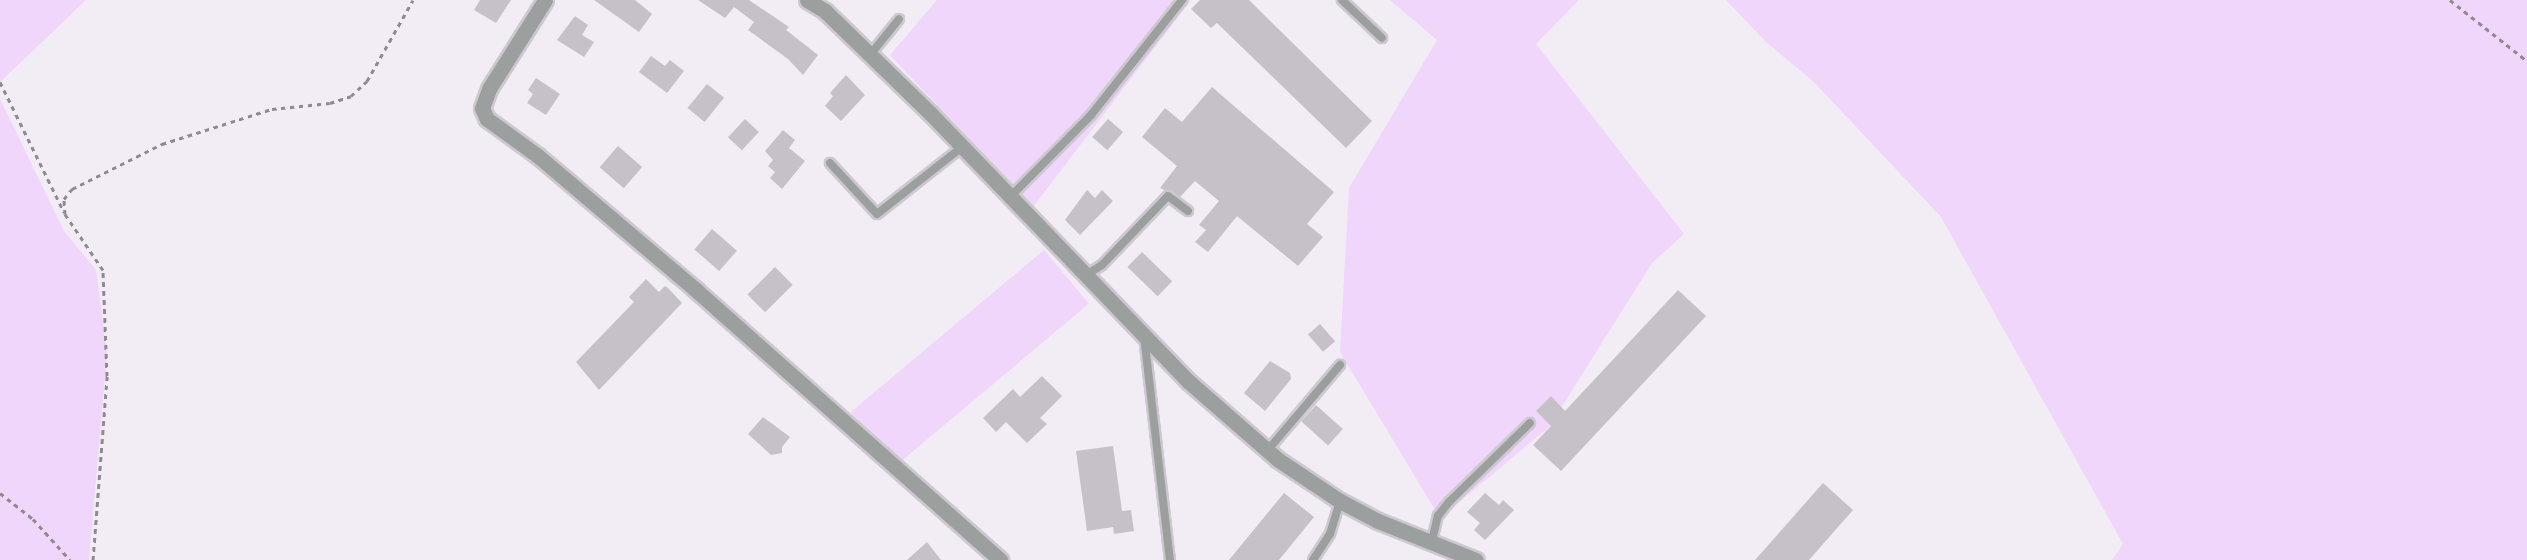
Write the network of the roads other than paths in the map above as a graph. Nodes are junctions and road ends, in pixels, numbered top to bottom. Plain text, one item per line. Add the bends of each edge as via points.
1 (545, 0) edge
2 (807, 0) edge
3 (1182, 0) edge
4 (1342, 0) edge
5 (899, 19) dead end
6 (1382, 38) dead end
7 (870, 55) junction
8 (962, 147) junction
9 (830, 163) dead end
10 (1009, 198) junction
11 (1188, 211) dead end
12 (1086, 275) junction
13 (1144, 336) junction
14 (1340, 365) dead end
15 (1530, 423) dead end
16 (1267, 451) junction
17 (1340, 501) junction
18 (1432, 541) junction
19 (1000, 560) edge
20 (1170, 560) edge
21 (1313, 560) edge
22 (1476, 560) edge

1 - 19 street via 489,89 482,108 488,119 538,156 696,290
2 - 7 street via 825,11
3 - 10 lane via 1091,115
4 - 6 lane
5 - 7 lane
7 - 8 street
8 - 9 lane via 877,214
8 - 10 street
10 - 12 street
11 - 12 lane via 1168,196 1102,264
12 - 13 street
13 - 16 street
13 - 20 lane
14 - 16 lane
15 - 18 lane via 1449,502 1438,516
16 - 17 street
17 - 18 street
17 - 21 lane via 1330,534
18 - 22 street

